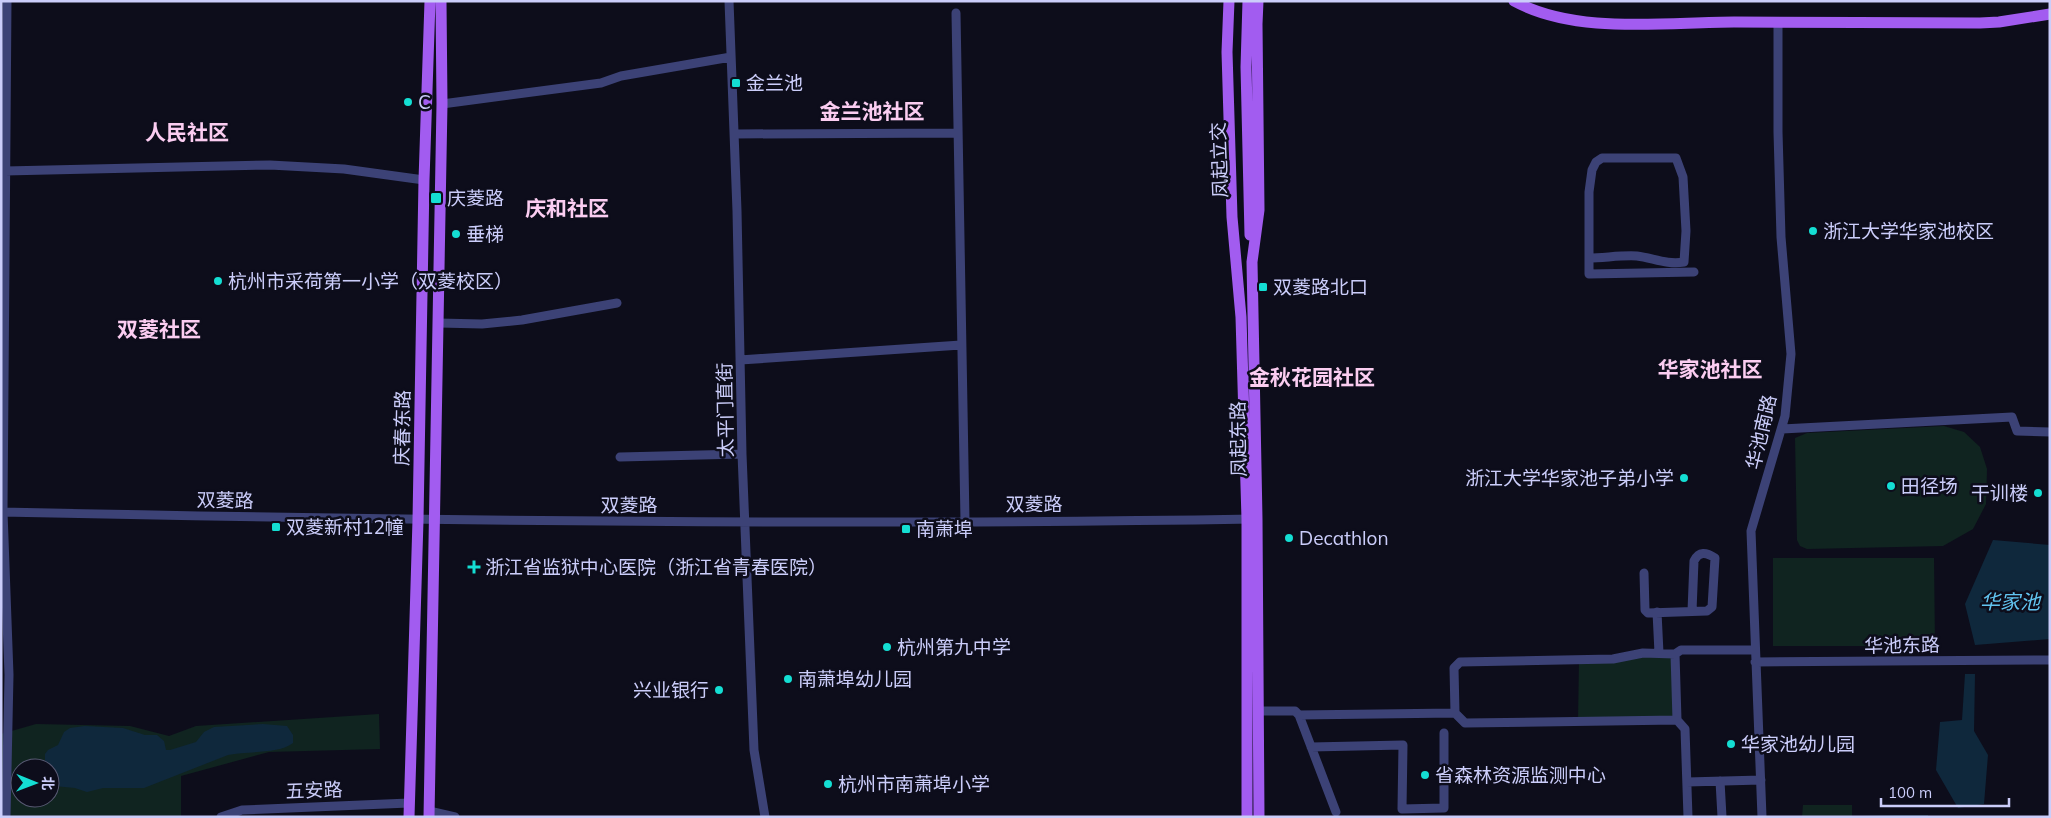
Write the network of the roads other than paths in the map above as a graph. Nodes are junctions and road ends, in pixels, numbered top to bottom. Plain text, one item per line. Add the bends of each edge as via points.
1 (7, 1) edge
2 (422, 1) edge
3 (430, 1) edge
4 (441, 1) edge
5 (448, 1) edge
6 (729, 1) edge
7 (1229, 1) edge
8 (1235, 1) edge
9 (1248, 1) edge
10 (1258, 1) edge
11 (1514, 1) edge
12 (956, 13) dead end
13 (2050, 14) edge
14 (1778, 22) junction
15 (428, 39) junction
16 (442, 52) junction
17 (731, 57) junction
18 (442, 104) junction
19 (958, 133) junction
20 (735, 134) junction
21 (6, 171) junction
22 (424, 180) junction
23 (1243, 210) junction
24 (1589, 258) junction
25 (1252, 262) junction
26 (3, 264) edge
27 (1694, 272) dead end
28 (617, 303) dead end
29 (1241, 317) junction
30 (439, 323) junction
31 (961, 345) junction
32 (740, 360) junction
33 (1782, 429) junction
34 (2050, 432) edge
35 (742, 454) junction
36 (620, 457) dead end
37 (2, 512) edge
38 (1252, 519) junction
39 (418, 520) junction
40 (435, 520) junction
41 (965, 521) junction
42 (745, 522) junction
43 (1644, 573) dead end
44 (1692, 611) junction
45 (1657, 612) junction
46 (1755, 650) junction
47 (1658, 654) junction
48 (1675, 654) junction
49 (2050, 660) edge
50 (1756, 662) junction
51 (1258, 711) junction
52 (1455, 713) junction
53 (1299, 715) junction
54 (1677, 720) junction
55 (1444, 733) dead end
56 (1311, 747) junction
57 (1761, 780) junction
58 (1687, 782) junction
59 (1720, 782) junction
60 (409, 803) junction
61 (1336, 812) dead end
62 (429, 814) edge
63 (6, 817) edge
64 (221, 817) edge
65 (409, 817) edge
66 (455, 817) edge
67 (765, 817) edge
68 (1248, 817) edge
69 (1259, 817) edge
70 (1688, 817) edge
71 (1722, 817) edge
72 (1762, 817) edge

1 - 21 street
2 - 15 main road, 庆春东路
3 - 15 main road, 庆春东路
4 - 16 main road, 庆春东路
5 - 16 main road, 庆春东路
6 - 17 street, 太平门直街
7 - 29 main road, 凤起东路 via 1227,52 1232,217
8 - 23 main road, 凤起立交 via 1234,118
9 - 23 main road, 凤起立交
10 - 25 main road, 凤起东路 via 1259,210
11 - 14 main road via 1528,9 1592,24 1733,26
12 - 19 street
13 - 14 main road via 1980,23
14 - 33 street, 华池南路 via 1781,228 1791,354
15 - 22 main road, 庆春东路
16 - 18 main road, 庆春东路
17 - 18 street via 621,76 601,83
17 - 20 street, 太平门直街
18 - 30 main road, 庆春东路
19 - 20 street
19 - 31 street
20 - 32 street, 太平门直街
21 - 22 street via 270,165 344,169
21 - 26 street
22 - 39 main road, 庆春东路
23 - 25 main road, 凤起立交
23 - 29 main road, 凤起立交
24 - 24 street via 1638,256 1659,262 1684,262 1683,177 1676,158 1602,158 1596,162 1589,192
24 - 27 street via 1589,274
25 - 38 main road, 凤起东路
26 - 37 street
28 - 30 street via 522,320 482,324
29 - 38 main road, 凤起东路
30 - 40 main road, 庆春东路
31 - 32 street
31 - 41 street
32 - 35 street, 太平门直街
33 - 34 street via 2012,417 2017,431
33 - 46 street, 华池南路 via 1751,531
35 - 36 street
35 - 42 street, 太平门直街
37 - 39 street, 双菱路
37 - 63 street via 9,675
38 - 41 street, 双菱路
38 - 51 main road, 凤起东路
38 - 68 main road, 凤起东路
39 - 40 street, 双菱路
39 - 60 main road, 庆春东路
40 - 42 street, 双菱路
40 - 62 main road, 庆春东路
41 - 42 street, 双菱路
42 - 67 street, 太平门直街 via 754,750
43 - 45 street via 1645,610
44 - 44 street via 1707,611 1712,607 1716,565 1715,558 1708,554 1697,555 1694,561
44 - 45 street
45 - 47 street
46 - 48 street via 1681,650
46 - 50 street, 华池南路
47 - 48 street
47 - 52 street via 1643,653 1613,659 1460,662 1454,668
48 - 54 street
49 - 50 street, 华池东路
50 - 57 street, 华池南路
51 - 53 street via 1295,711
51 - 69 main road, 凤起东路
52 - 53 street
52 - 54 street via 1465,723
53 - 56 street
54 - 58 street via 1685,729
55 - 56 street via 1444,808 1402,809 1403,745
56 - 61 street
57 - 59 street
57 - 72 street, 华池南路
58 - 59 street
58 - 70 street
59 - 71 street
60 - 64 street, 五安路 via 251,809
60 - 65 main road, 庆春东路
62 - 66 street

